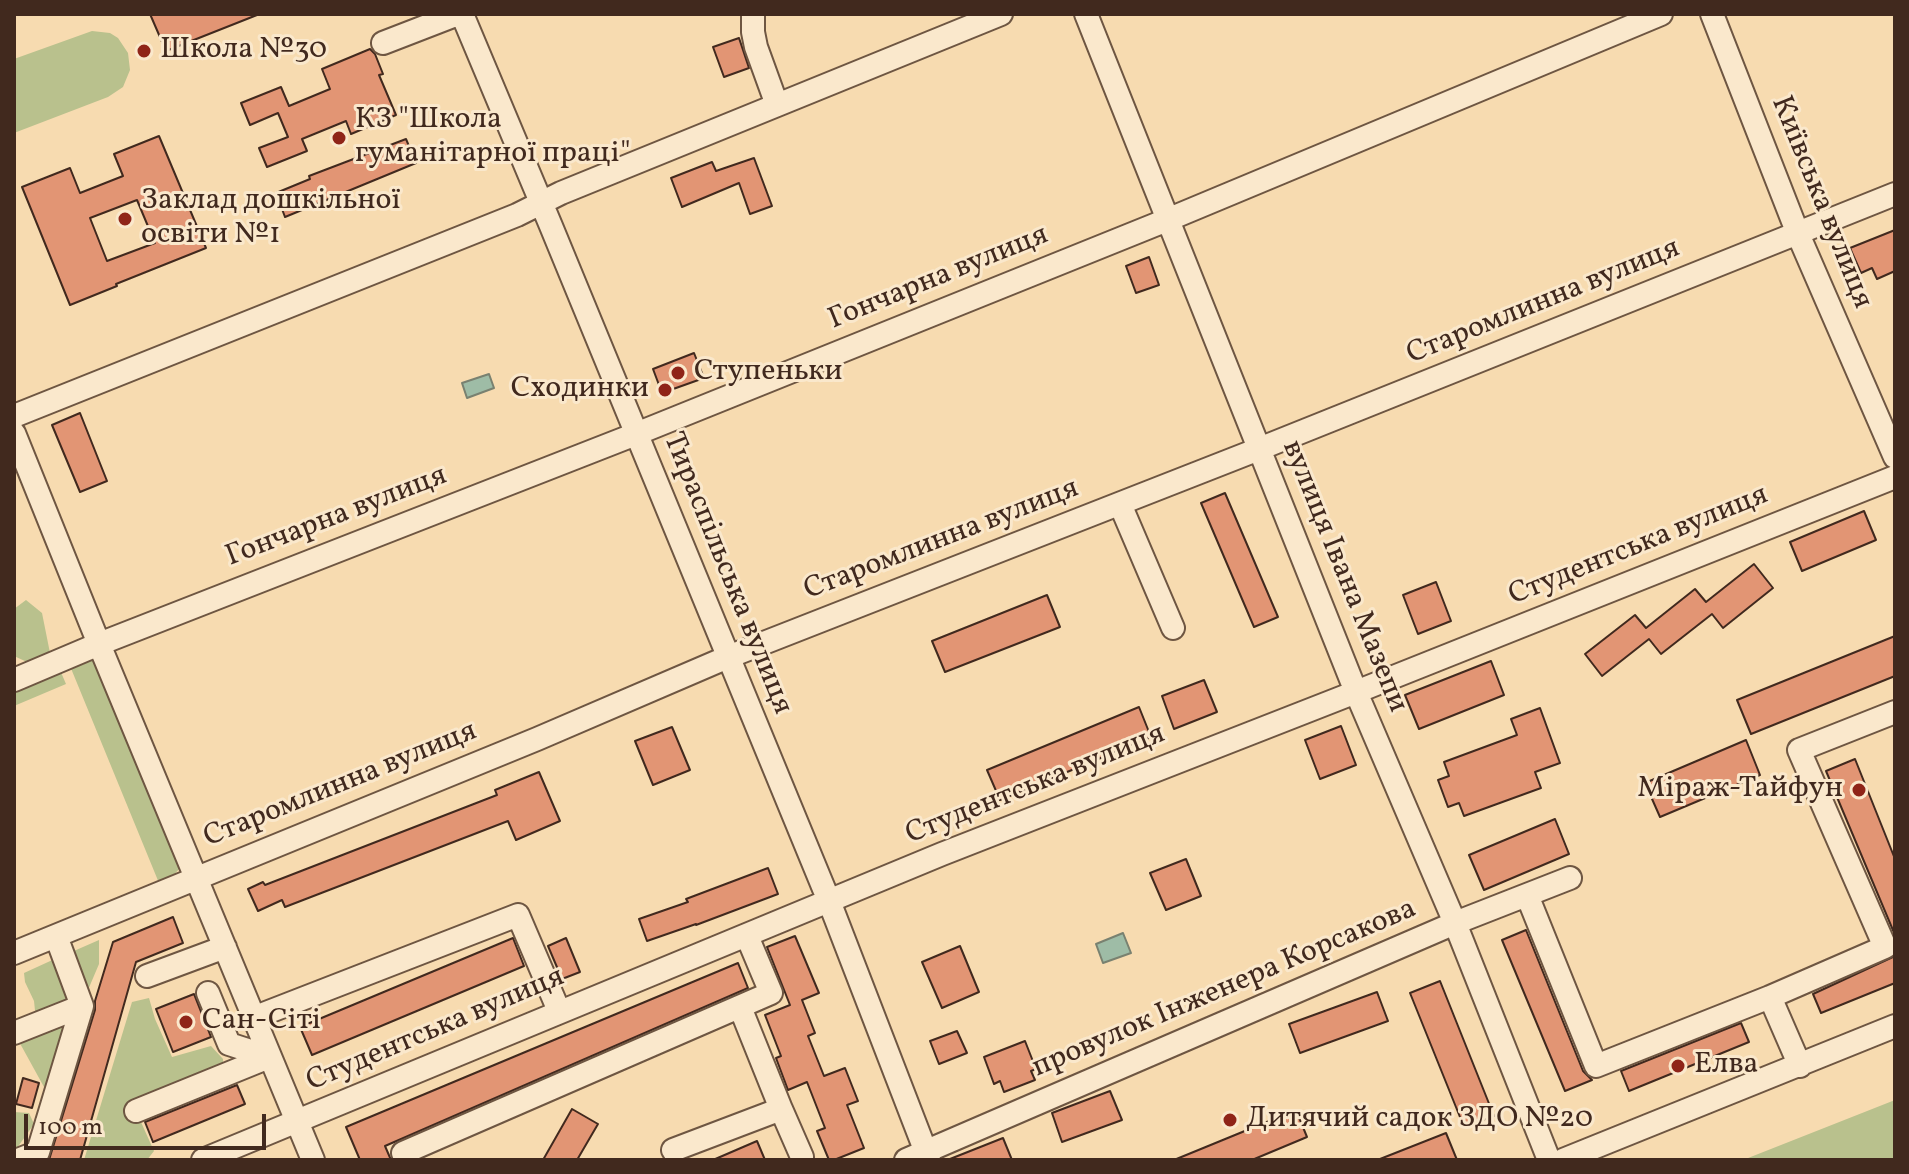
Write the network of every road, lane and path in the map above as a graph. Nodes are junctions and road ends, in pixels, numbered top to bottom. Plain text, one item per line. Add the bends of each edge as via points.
1 (460, 14) edge
2 (753, 14) edge
3 (1001, 14) edge
4 (1086, 14) edge
5 (1661, 14) edge
6 (1712, 14) edge
7 (383, 43) dead end
8 (777, 105) junction
9 (1895, 194) edge
10 (541, 202) junction
11 (1167, 220) junction
12 (1798, 234) junction
13 (14, 416) edge
14 (14, 433) edge
15 (636, 434) junction
16 (1259, 449) junction
17 (1895, 457) edge
18 (1895, 477) edge
19 (1120, 504) junction
20 (1173, 628) dead end
21 (99, 644) junction
22 (728, 657) junction
23 (14, 680) edge
24 (1356, 692) junction
25 (1895, 712) edge
26 (196, 878) junction
27 (1570, 878) dead end
28 (1527, 895) junction
29 (829, 901) junction
30 (1455, 923) junction
31 (56, 936) junction
32 (747, 936) junction
33 (225, 947) junction
34 (14, 953) edge
35 (147, 976) dead end
36 (208, 993) dead end
37 (1770, 997) junction
38 (82, 1006) junction
39 (740, 1007) junction
40 (559, 1011) junction
41 (253, 1018) junction
42 (1895, 1026) edge
43 (14, 1033) edge
44 (269, 1057) junction
45 (1800, 1066) junction
46 (781, 1109) junction
47 (136, 1111) dead end
48 (297, 1122) junction
49 (673, 1150) dead end
50 (802, 1157) dead end
51 (920, 1157) edge
52 (18, 1160) edge
53 (203, 1160) edge
54 (313, 1160) edge
55 (406, 1160) edge
56 (1549, 1160) edge
57 (1563, 1160) edge

1 - 7 street
1 - 10 street, Тираспільська вулиця
2 - 8 street via 756,47
3 - 8 street
4 - 11 street, вулиця Івана Мазепи
5 - 11 street, Гончарна вулиця
6 - 12 street, Київська вулиця
8 - 10 street
9 - 12 street, Старомлинна вулиця
10 - 13 street
10 - 15 street, Тираспільська вулиця
11 - 15 street, Гончарна вулиця
11 - 16 street, вулиця Івана Мазепи
12 - 16 street, Старомлинна вулиця
12 - 17 street, Київська вулиця
14 - 21 street
15 - 21 street, Гончарна вулиця
15 - 22 street, Тираспільська вулиця
16 - 19 street, Старомлинна вулиця
16 - 24 street, вулиця Івана Мазепи
18 - 24 street, Студентська вулиця
19 - 20 street
19 - 22 street, Старомлинна вулиця
21 - 23 street, Гончарна вулиця
21 - 26 street
22 - 26 street, Старомлинна вулиця
22 - 29 street, Тираспільська вулиця
24 - 29 street, Студентська вулиця
24 - 30 street, вулиця Івана Мазепи
25 - 37 street via 1799,750 1885,947
26 - 31 street, Старомлинна вулиця
26 - 33 street
27 - 28 street, провулок Інженера Корсакова
28 - 30 street, провулок Інженера Корсакова
28 - 37 street via 1596,1066
29 - 32 street, Студентська вулиця
29 - 51 street, Тираспільська вулиця
30 - 51 street, провулок Інженера Корсакова
30 - 56 street, вулиця Івана Мазепи
31 - 34 street, Старомлинна вулиця
31 - 38 street
32 - 39 street via 771,993
32 - 40 street, Студентська вулиця
33 - 35 street
33 - 41 street
36 - 44 street via 229,1044
37 - 45 street
38 - 43 street
38 - 52 street via 38,1152
39 - 46 street
39 - 55 street via 403,1153
40 - 41 street via 518,915
40 - 48 street, Студентська вулиця
41 - 44 street
42 - 45 street
44 - 47 street
44 - 48 street
45 - 57 street
46 - 49 street
46 - 50 street
48 - 53 street, Студентська вулиця
48 - 54 street

